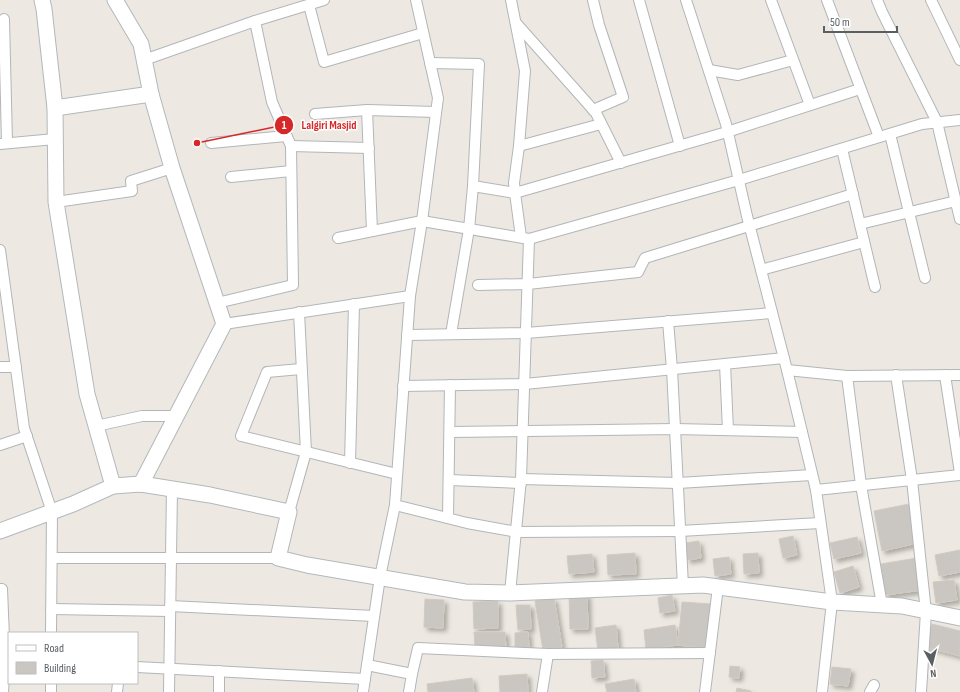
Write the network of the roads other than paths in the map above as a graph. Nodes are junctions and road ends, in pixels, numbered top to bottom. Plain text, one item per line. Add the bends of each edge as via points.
1 (42, 0) edge
2 (115, 0) edge
3 (324, 0) edge
4 (416, 0) edge
5 (511, 0) edge
6 (593, 0) edge
7 (639, 0) edge
8 (686, 0) edge
9 (771, 0) edge
10 (827, 0) edge
11 (877, 0) edge
12 (931, 0) edge
13 (309, 5) junction
14 (4, 19) dead end
15 (255, 21) junction
16 (516, 23) junction
17 (423, 33) junction
18 (144, 60) junction
19 (793, 60) junction
20 (960, 60) edge
21 (430, 63) junction
22 (709, 70) junction
23 (3, 72) edge
24 (860, 89) junction
25 (151, 94) junction
26 (810, 105) junction
27 (55, 108) junction
28 (367, 110) junction
29 (592, 110) junction
30 (436, 112) junction
31 (315, 114) dead end
32 (960, 120) edge
33 (937, 122) junction
34 (601, 124) junction
35 (727, 132) junction
36 (890, 134) junction
37 (286, 136) junction
38 (879, 137) junction
39 (55, 140) junction
40 (211, 143) dead end
41 (4, 144) edge
42 (291, 146) junction
43 (519, 146) junction
44 (680, 146) junction
45 (369, 148) junction
46 (842, 149) junction
47 (621, 163) junction
48 (172, 168) junction
49 (291, 171) junction
50 (231, 177) dead end
51 (738, 180) junction
52 (473, 186) junction
53 (515, 193) junction
54 (853, 194) junction
55 (956, 201) junction
56 (56, 202) junction
57 (909, 212) junction
58 (960, 219) edge
59 (422, 221) junction
60 (860, 224) junction
61 (749, 226) junction
62 (469, 229) junction
63 (372, 231) junction
64 (338, 238) dead end
65 (526, 238) junction
66 (864, 242) junction
67 (0, 250) edge
68 (0, 253) edge
69 (761, 270) junction
70 (925, 278) dead end
71 (528, 284) junction
72 (478, 285) dead end
73 (875, 287) dead end
74 (3, 290) edge
75 (410, 296) junction
76 (217, 303) junction
77 (354, 304) junction
78 (299, 312) junction
79 (772, 313) junction
80 (668, 321) junction
81 (224, 324) junction
82 (526, 333) junction
83 (451, 334) junction
84 (407, 335) junction
85 (784, 358) junction
86 (725, 364) junction
87 (0, 367) edge
88 (16, 367) junction
89 (301, 369) junction
90 (672, 369) junction
91 (787, 370) junction
92 (945, 375) junction
93 (960, 375) edge
94 (847, 376) junction
95 (896, 376) junction
96 (525, 384) junction
97 (450, 385) junction
98 (403, 386) junction
99 (175, 416) junction
100 (96, 426) junction
101 (675, 429) junction
102 (728, 430) junction
103 (523, 431) junction
104 (450, 432) junction
105 (802, 432) junction
106 (27, 436) junction
107 (0, 445) edge
108 (306, 452) junction
109 (350, 463) junction
110 (397, 474) junction
111 (960, 474) edge
112 (812, 475) junction
113 (449, 480) junction
114 (912, 480) junction
115 (521, 481) junction
116 (678, 482) junction
117 (140, 484) junction
118 (861, 485) junction
119 (113, 486) junction
120 (172, 489) junction
121 (816, 490) junction
122 (395, 505) junction
123 (52, 512) junction
124 (288, 512) junction
125 (448, 518) junction
126 (820, 523) junction
127 (0, 531) edge
128 (680, 531) junction
129 (517, 532) junction
130 (52, 558) junction
131 (171, 558) junction
132 (278, 558) junction
133 (380, 577) junction
134 (683, 586) junction
135 (718, 588) junction
136 (0, 589) edge
137 (510, 594) junction
138 (832, 602) junction
139 (882, 605) junction
140 (51, 609) junction
141 (170, 609) junction
142 (926, 612) junction
143 (374, 616) junction
144 (960, 618) edge
145 (51, 632) edge
146 (710, 653) junction
147 (548, 654) junction
148 (5, 662) edge
149 (367, 665) junction
150 (138, 667) edge
151 (169, 668) junction
152 (219, 671) junction
153 (412, 674) junction
154 (365, 679) junction
155 (3, 692) edge
156 (169, 692) edge
157 (219, 692) edge
158 (363, 692) edge
159 (409, 692) edge
160 (542, 692) edge
161 (705, 692) edge
162 (822, 692) edge
163 (920, 692) edge

1 - 27 street
2 - 18 street via 140,44
3 - 13 street
4 - 17 street
5 - 16 street
6 - 29 street via 623,97
7 - 44 street
8 - 22 street
9 - 19 street
10 - 24 street
11 - 33 street
12 - 20 street
13 - 15 street
13 - 17 street via 324,62
14 - 23 street
15 - 18 street
15 - 37 street via 272,102
16 - 29 street
16 - 43 street via 525,71
17 - 21 street
18 - 25 street
19 - 22 street via 738,74
19 - 26 street
21 - 30 street via 438,98
21 - 52 street via 479,64
22 - 35 street
23 - 41 street
24 - 26 street
24 - 38 street
25 - 27 street
25 - 48 street
26 - 35 street
27 - 39 street
28 - 30 street
28 - 31 street
28 - 45 street
29 - 34 street
30 - 59 street
32 - 33 street
33 - 36 street
33 - 55 street
34 - 43 street
34 - 47 street
35 - 44 street
35 - 51 street
36 - 38 street
36 - 57 street
37 - 40 street
37 - 42 street
38 - 46 street
39 - 41 street
39 - 56 street
42 - 45 street
42 - 49 street
43 - 53 street
44 - 47 street
45 - 63 street
46 - 51 street
46 - 54 street
47 - 53 street
48 - 56 street via 131,181 132,191
48 - 76 street
49 - 50 street
49 - 76 street via 293,285
51 - 61 street
51 - 65 street
52 - 53 street
52 - 62 street
53 - 65 street
54 - 60 street
54 - 61 street
55 - 57 street
55 - 58 street
56 - 100 street via 87,394
57 - 60 street
57 - 70 street
59 - 62 street
59 - 63 street
59 - 75 street
60 - 66 street
61 - 69 street
61 - 71 street via 645,258 638,272
62 - 65 street
62 - 83 street
63 - 64 street
65 - 71 street
66 - 69 street
66 - 73 street
67 - 68 street
68 - 74 street
69 - 79 street
71 - 72 street
71 - 82 street
74 - 88 street
75 - 77 street
75 - 84 street
76 - 81 street
77 - 78 street
77 - 109 street
78 - 81 street
78 - 89 street
79 - 80 street
79 - 85 street
80 - 82 street
80 - 90 street
81 - 99 street
82 - 83 street
82 - 96 street
83 - 84 street
84 - 98 street
85 - 86 street
85 - 91 street
86 - 90 street
86 - 102 street
87 - 88 street
88 - 106 street
89 - 108 street
89 - 108 street via 267,372 241,436
90 - 96 street
90 - 101 street
91 - 94 street
91 - 105 street
92 - 93 street
92 - 95 street
92 - 111 street
94 - 95 street
94 - 118 street
95 - 114 street
96 - 97 street
96 - 103 street
97 - 98 street
97 - 104 street
98 - 110 street
99 - 100 street via 142,416
99 - 117 street
100 - 119 street
101 - 102 street
101 - 103 street
101 - 116 street
102 - 105 street
103 - 104 street
103 - 115 street
104 - 113 street
105 - 112 street
106 - 107 street
106 - 123 street
108 - 109 street
108 - 124 street
109 - 110 street
110 - 122 street
111 - 114 street
112 - 116 street
112 - 121 street
113 - 115 street
113 - 125 street
114 - 118 street
114 - 142 street
115 - 116 street
115 - 129 street
116 - 128 street
117 - 119 street
117 - 120 street
118 - 121 street
118 - 139 street
119 - 123 street
120 - 124 street
120 - 131 street
121 - 126 street
122 - 125 street
122 - 133 street
123 - 127 street
123 - 130 street
124 - 132 street
125 - 129 street
126 - 128 street
126 - 138 street
128 - 129 street
128 - 134 street
129 - 137 street
130 - 131 street
130 - 140 street
131 - 132 street
131 - 141 street
132 - 133 street
133 - 137 street via 466,592
133 - 143 street
134 - 135 street
134 - 137 street
135 - 138 street
135 - 146 street
136 - 148 street
138 - 139 street
138 - 162 street
139 - 142 street via 902,606
140 - 141 street
140 - 145 street
141 - 143 street
141 - 151 street
142 - 144 street
142 - 163 street
143 - 149 street
146 - 147 street
146 - 161 street
147 - 153 street via 418,648
147 - 160 street
148 - 155 street
149 - 153 street
149 - 154 street
150 - 151 street
151 - 152 street
151 - 156 street
152 - 154 street
152 - 157 street
153 - 159 street
154 - 158 street

